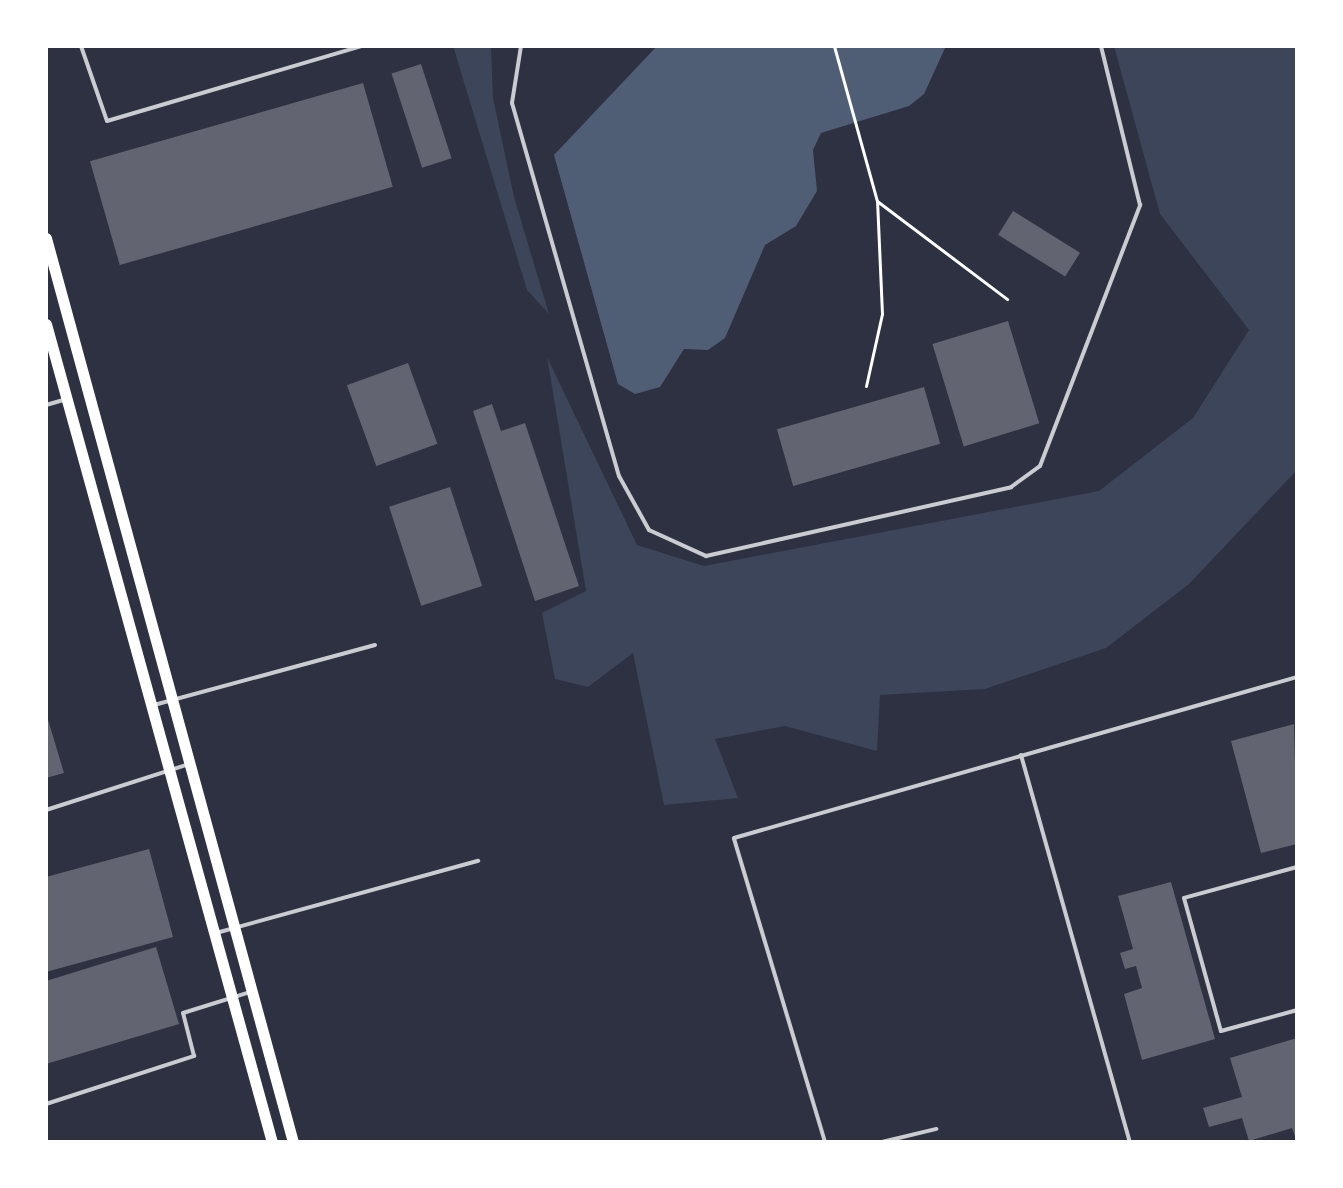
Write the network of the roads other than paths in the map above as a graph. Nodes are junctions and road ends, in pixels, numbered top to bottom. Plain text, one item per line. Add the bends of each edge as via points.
1 (81, 46) edge
2 (362, 46) edge
3 (521, 46) edge
4 (1101, 46) edge
5 (46, 238) edge
6 (46, 324) edge
7 (66, 400) junction
8 (46, 405) edge
9 (375, 645) dead end
10 (1297, 677) edge
11 (174, 700) junction
12 (154, 705) junction
13 (1021, 755) junction
14 (192, 763) junction
15 (171, 773) junction
16 (46, 810) edge
17 (478, 861) dead end
18 (1297, 868) edge
19 (236, 926) junction
20 (214, 933) junction
21 (254, 990) junction
22 (232, 999) junction
23 (1297, 1010) edge
24 (46, 1104) edge
25 (936, 1129) dead end
26 (272, 1142) edge
27 (293, 1142) edge
28 (825, 1142) edge
29 (882, 1142) edge
30 (1130, 1142) edge

1 - 2 lane via 107,121
3 - 4 lane via 512,103 615,464 649,530 706,556 1011,487 1040,466 1140,205
5 - 11 main road
6 - 7 main road
7 - 8 lane
7 - 12 main road
9 - 11 lane
10 - 13 lane
11 - 12 lane
11 - 14 main road
12 - 15 main road
13 - 28 lane via 734,838
13 - 30 lane
14 - 15 lane
14 - 19 main road
15 - 16 lane
15 - 20 main road
17 - 19 lane
18 - 23 lane via 1184,898 1221,1031
19 - 20 lane
19 - 21 main road
20 - 22 main road
21 - 22 lane
21 - 27 main road
22 - 24 lane via 183,1013 194,1056
22 - 26 main road
25 - 29 lane

